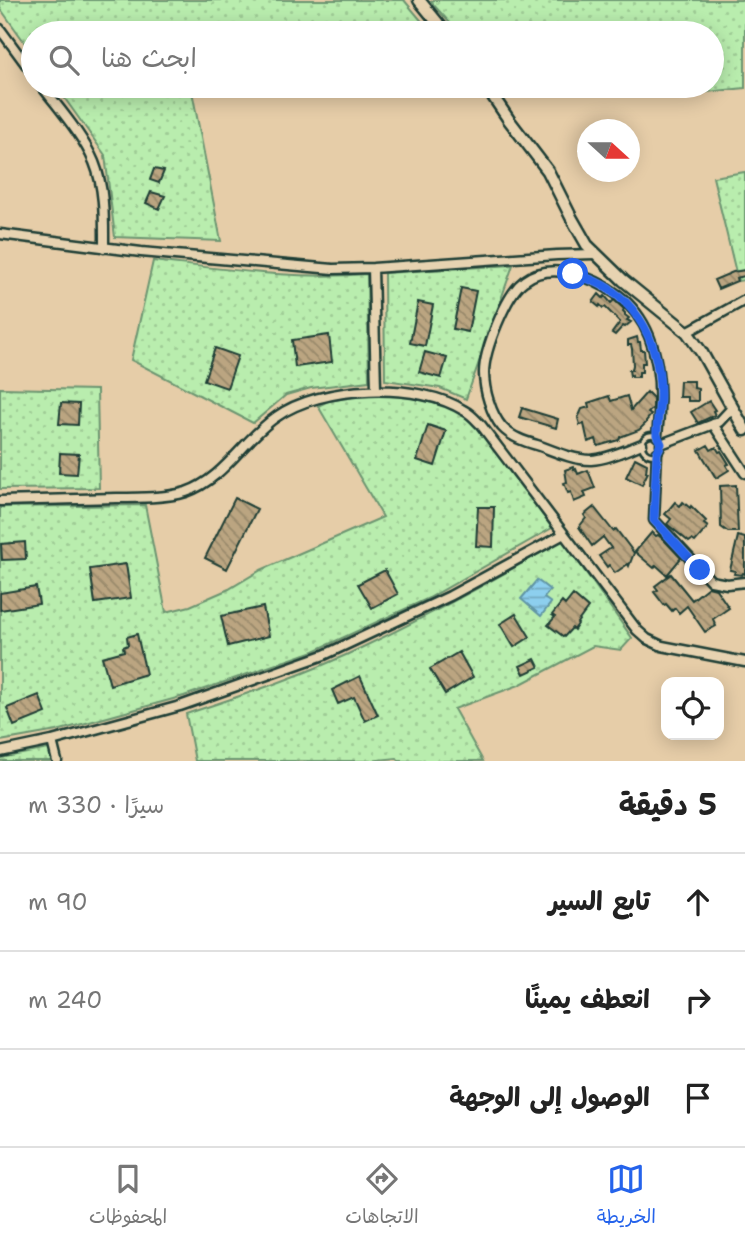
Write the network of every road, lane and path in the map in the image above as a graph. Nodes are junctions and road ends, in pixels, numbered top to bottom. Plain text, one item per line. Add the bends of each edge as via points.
1 (419, 0) edge
2 (436, 21) edge
3 (0, 29) edge
4 (21, 58) edge
5 (51, 98) edge
6 (493, 98) edge
7 (0, 234) edge
8 (104, 248) junction
9 (595, 254) junction
10 (373, 268) junction
11 (745, 300) edge
12 (687, 332) junction
13 (376, 389) junction
14 (732, 408) junction
15 (713, 424) junction
16 (745, 430) edge
17 (642, 444) junction
18 (658, 445) junction
19 (745, 473) edge
20 (0, 501) edge
21 (564, 534) junction
22 (745, 582) edge
23 (745, 662) edge
24 (52, 741) junction
25 (0, 752) edge
26 (57, 761) edge

1 - 2 street
3 - 4 street
5 - 8 street via 94,162 102,189
6 - 9 street via 548,170
7 - 8 street
8 - 10 street via 290,266
9 - 10 street
9 - 12 street
10 - 13 street
11 - 12 street
12 - 14 street
13 - 20 street via 294,406 275,417 225,466 186,492
13 - 21 street via 421,395 465,411 481,425
14 - 15 street
14 - 16 street
15 - 18 street
15 - 19 street
17 - 18 lane via 647,436
17 - 18 lane via 651,455
17 - 18 street via 584,460 503,428 491,406 484,371 499,319 522,282 543,273 583,276 637,313 655,353 660,395
18 - 22 street via 654,520 711,581
21 - 23 street via 647,639
21 - 24 street via 450,596 324,655 180,706
24 - 25 street
24 - 26 street

